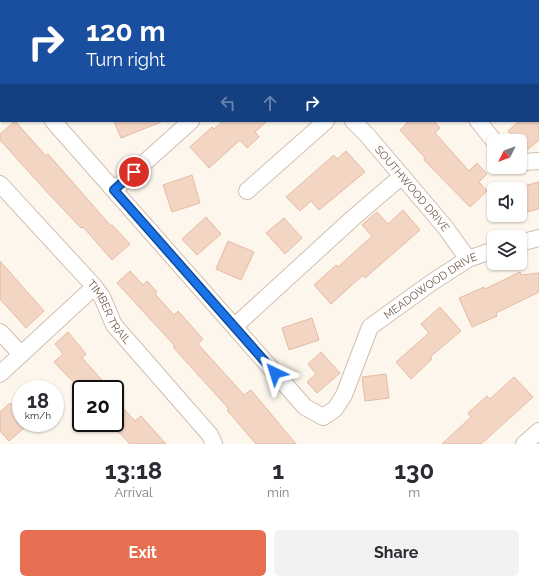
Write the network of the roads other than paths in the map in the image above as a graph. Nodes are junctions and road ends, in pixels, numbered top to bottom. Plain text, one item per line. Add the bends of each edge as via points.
1 (54, 122) edge
2 (190, 122) edge
3 (325, 122) edge
4 (354, 122) edge
5 (479, 122) edge
6 (488, 134) edge
7 (539, 161) edge
8 (527, 162) edge
9 (402, 176) junction
10 (0, 184) edge
11 (114, 190) junction
12 (247, 191) dead end
13 (539, 238) edge
14 (527, 241) edge
15 (487, 252) edge
16 (468, 259) junction
17 (94, 287) junction
18 (235, 326) junction
19 (0, 332) edge
20 (22, 354) junction
21 (0, 374) edge
22 (539, 431) edge
23 (214, 444) edge
24 (524, 444) edge

1 - 11 street
2 - 11 street
3 - 12 street
4 - 9 street, SOUTHWOOD DRIVE
5 - 6 street
7 - 8 street
9 - 16 street, SOUTHWOOD DRIVE
9 - 18 street
10 - 17 street, TIMBER TRAIL
11 - 18 street
13 - 14 street
15 - 16 street, MEADOWOOD DRIVE
16 - 18 street, MEADOWOOD DRIVE via 370,327 344,395 335,409 323,417 305,408
17 - 20 street
17 - 23 street, TIMBER TRAIL via 102,297 114,325 210,435
19 - 20 street
20 - 21 street
22 - 24 street

